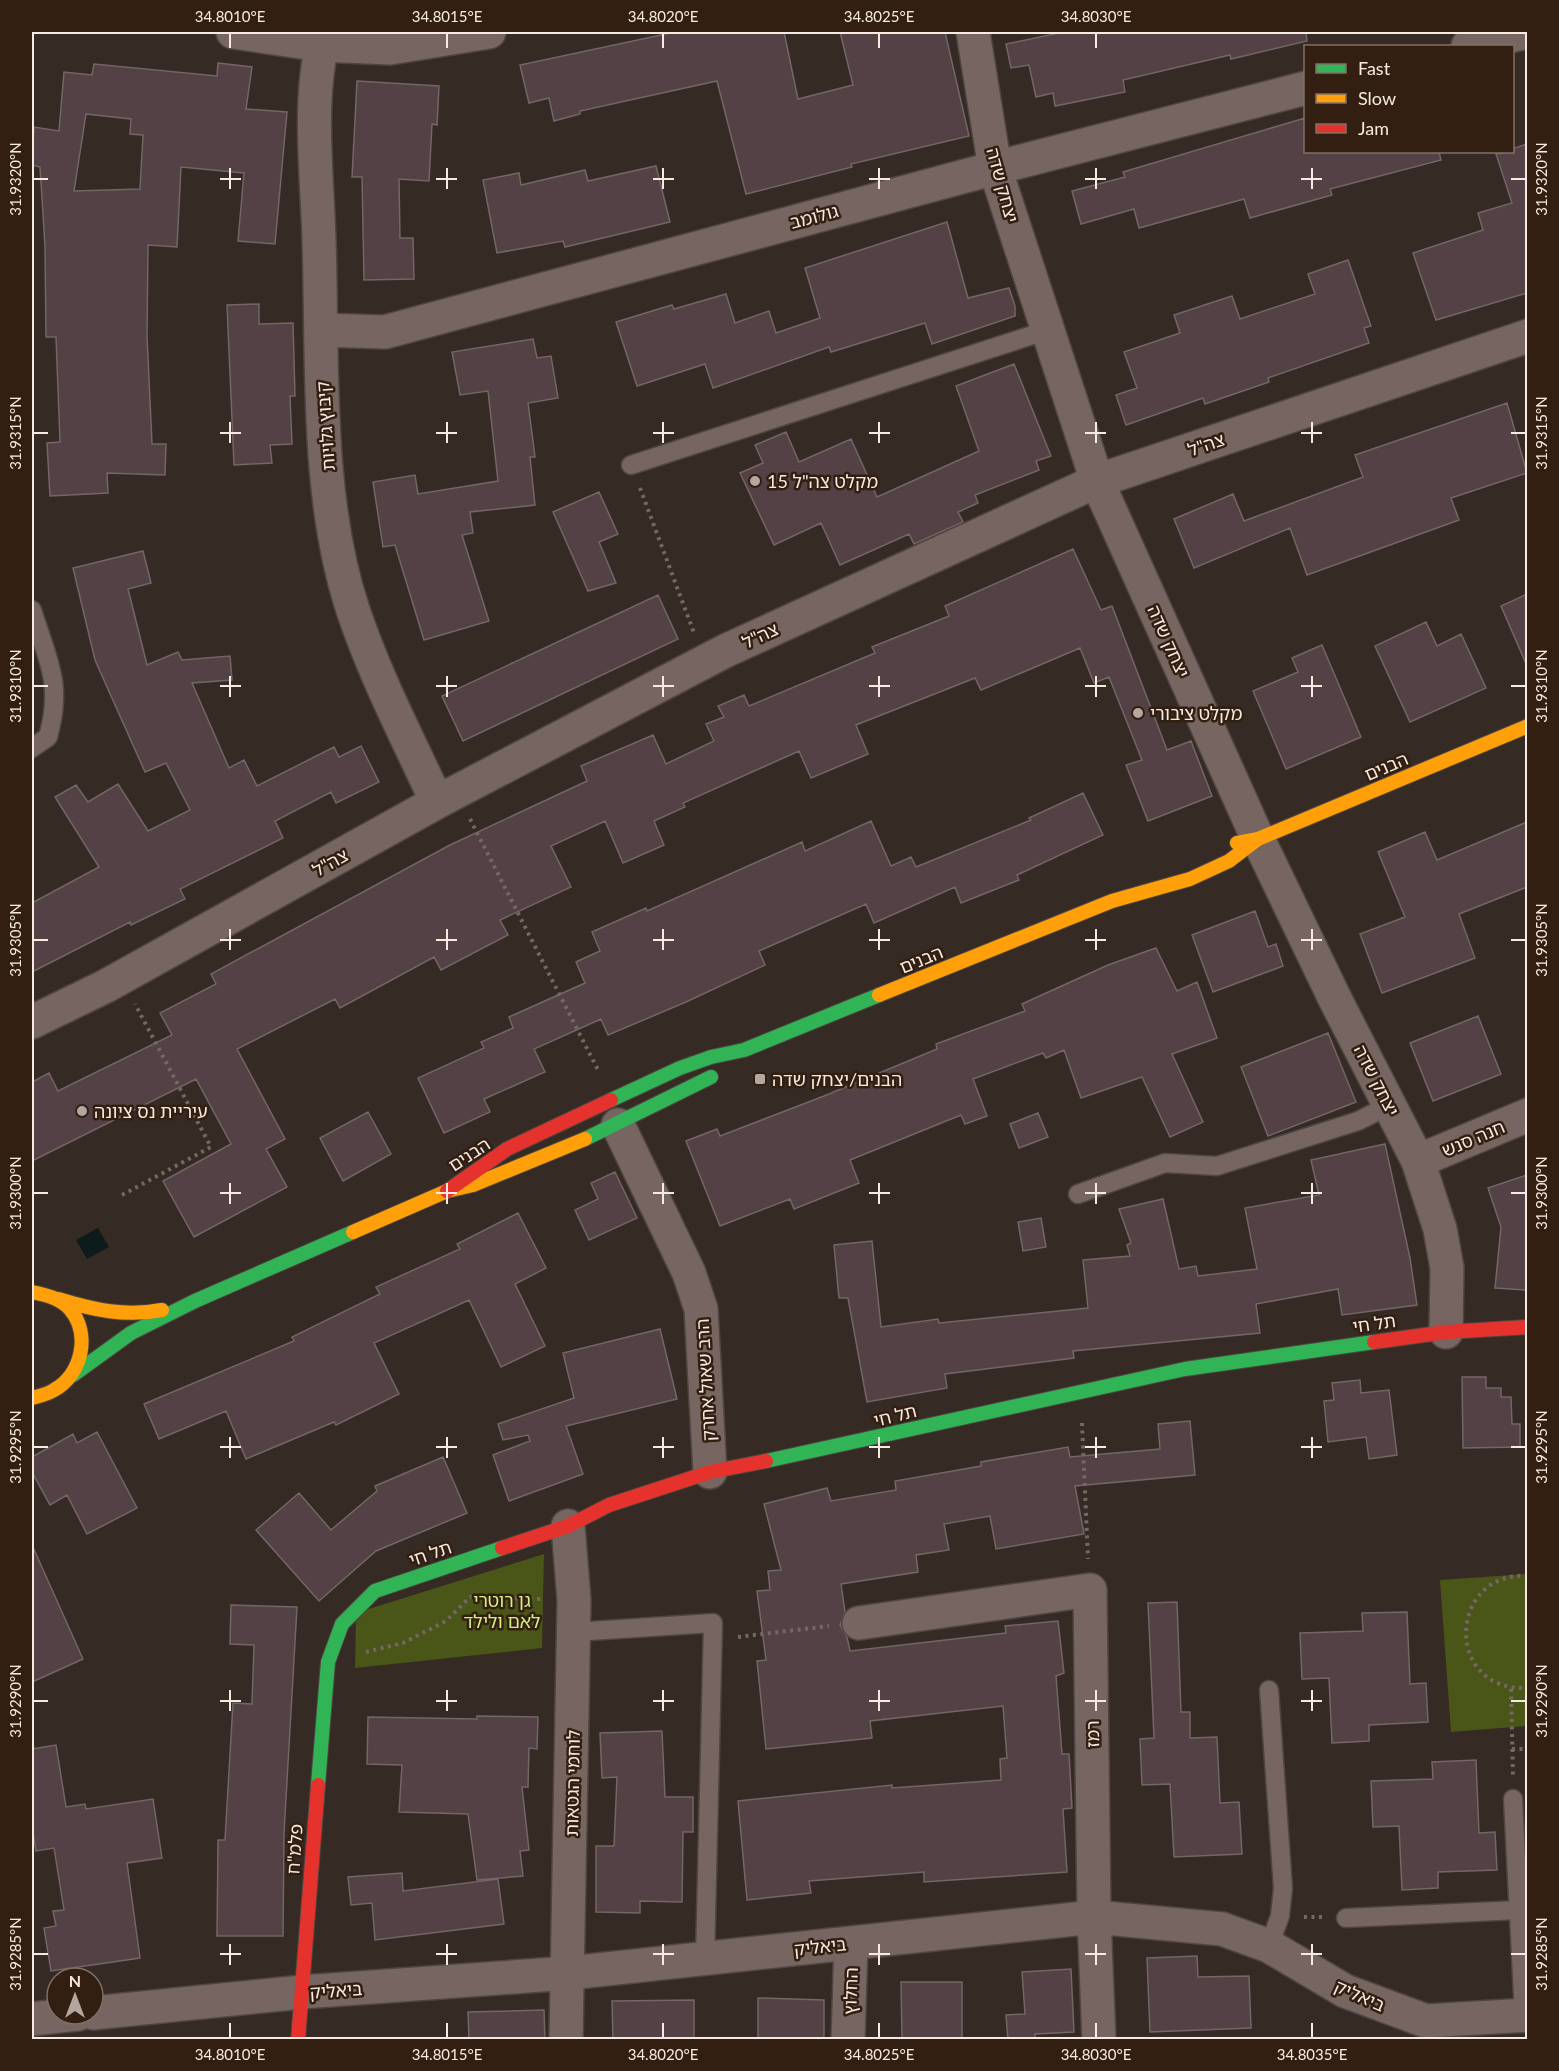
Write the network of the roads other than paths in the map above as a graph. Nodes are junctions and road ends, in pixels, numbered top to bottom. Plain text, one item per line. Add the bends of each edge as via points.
1 (233, 32) edge
2 (489, 32) edge
3 (973, 32) edge
4 (1527, 32) edge
5 (323, 38) edge
6 (1472, 45) edge
7 (1304, 88) edge
8 (995, 168) junction
9 (321, 330) junction
10 (1048, 330) junction
11 (1527, 336) edge
12 (631, 465) road end
13 (1097, 481) junction
14 (32, 610) edge
15 (1527, 726) edge
16 (32, 748) edge
17 (447, 797) junction
18 (1258, 839) junction
19 (1221, 846) dead end
20 (1149, 874) dead end
21 (1112, 901) junction
22 (32, 1022) edge
23 (744, 1050) junction
24 (1390, 1105) junction
25 (1527, 1115) edge
26 (618, 1125) junction
27 (1418, 1161) junction
28 (447, 1191) junction
29 (1078, 1194) dead end
30 (32, 1292) edge
31 (58, 1299) junction
32 (195, 1301) junction
33 (1527, 1327) edge
34 (1446, 1332) junction
35 (73, 1375) junction
36 (32, 1398) edge
37 (710, 1472) junction
38 (568, 1526) junction
39 (859, 1623) road end
40 (574, 1632) junction
41 (328, 1662) joint
42 (1269, 1690) dead end
43 (1513, 1799) road end
44 (1519, 1910) junction
45 (1094, 1917) junction
46 (1346, 1918) road end
47 (1275, 1931) junction
48 (851, 1943) junction
49 (705, 1959) junction
50 (569, 1973) junction
51 (302, 1992) junction
52 (105, 2012) edge
53 (1526, 2015) edge
54 (1426, 2030) edge
55 (298, 2040) edge
56 (566, 2040) edge
57 (848, 2040) edge
58 (1099, 2040) edge

1 - 5 street
2 - 5 street via 390,48
3 - 8 street, יצחק שדה
4 - 6 street
5 - 9 street, קיבוץ גלויות via 316,112
7 - 8 street, גולומב
8 - 9 street, גולומב via 385,332
8 - 10 street, יצחק שדה
9 - 17 street, קיבוץ גלויות via 330,489 350,597 374,662
10 - 12 lane
10 - 13 street, יצחק שדה
11 - 13 street, צה"ל
13 - 17 street, צה"ל via 705,662
13 - 18 street, יצחק שדה
14 - 16 lane via 55,682 55,712 48,737
15 - 18 street, הבנים
17 - 22 street, צה"ל via 106,986
18 - 19 street, הבנים
18 - 21 street, הבנים via 1232,860 1152,894
18 - 24 street, יצחק שדה
20 - 21 street, הבנים
21 - 23 street, הבנים
23 - 26 street, הבנים via 703,1082
23 - 28 street, הבנים via 707,1059 545,1130 468,1172
24 - 27 street, יצחק שדה
24 - 29 lane via 1358,1121 1217,1166 1165,1164
25 - 27 street, חנה סנש
26 - 28 street, הבנים via 473,1185
26 - 37 street, הרב שאול אחרק via 689,1273 701,1309
27 - 34 street, יצחק שדה via 1440,1229 1446,1269
28 - 32 street, הבנים
30 - 31 street, הבנים
31 - 32 street, הבנים via 111,1315 141,1315
31 - 35 street via 80,1326 81,1360
32 - 35 street, הבנים via 131,1334
33 - 34 street, תל חי
34 - 37 street, תל חי via 1185,1369
35 - 36 street, הבנים via 62,1387
37 - 38 street, תל חי via 609,1505
38 - 40 street, לוחמי הגטאות
38 - 41 street, תל חי via 375,1591 342,1624
39 - 45 street, רמז via 1090,1590
40 - 49 lane via 713,1623
40 - 50 street, לוחמי הגטאות
41 - 51 street, פלמ"ח
42 - 47 lane via 1283,1888
43 - 44 lane
44 - 46 lane
44 - 53 lane
45 - 47 street, ביאליק
45 - 48 street, ביאליק
45 - 58 street, רמז
47 - 54 street, ביאליק via 1345,1991
48 - 49 street, ביאליק
48 - 57 street, החלוץ
49 - 50 street, ביאליק
50 - 51 street, ביאליק
50 - 56 street, לוחמי הגטאות
51 - 52 street, ביאליק
51 - 55 street, פלמ"ח
53 - 54 street, ביאליק

